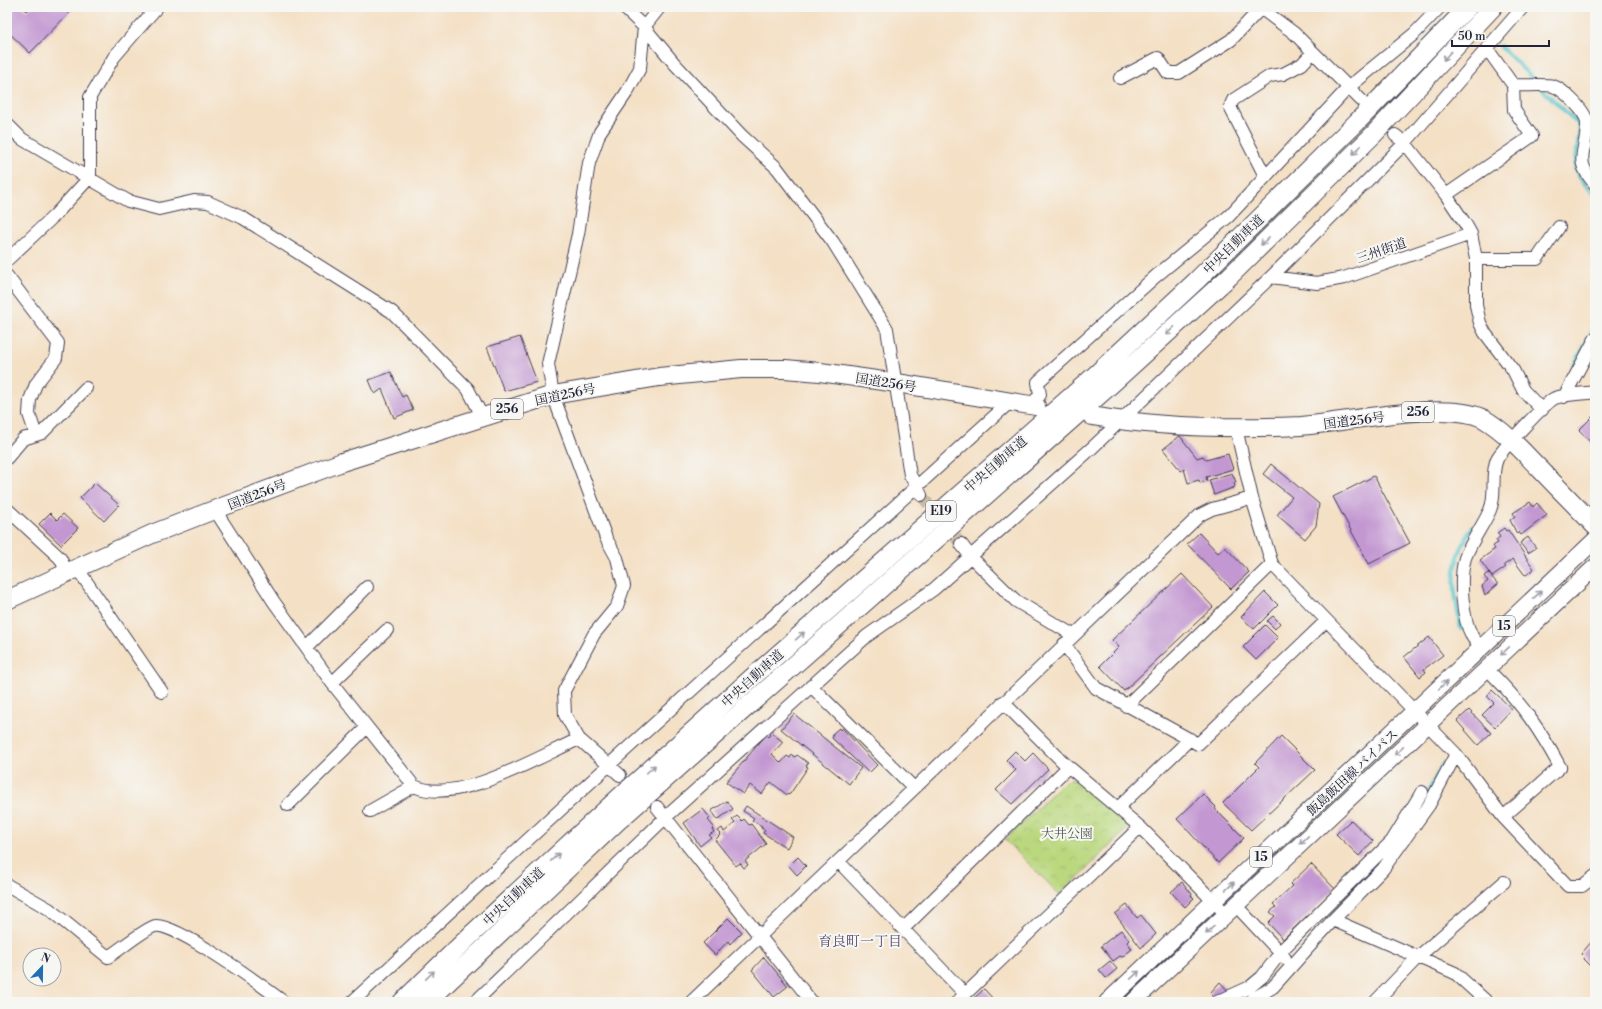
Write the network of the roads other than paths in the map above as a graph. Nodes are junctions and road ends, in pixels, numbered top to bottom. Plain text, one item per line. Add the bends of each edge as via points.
1 (157, 7) edge
2 (623, 7) edge
3 (660, 7) edge
4 (1260, 7) edge
5 (1440, 7) edge
6 (1468, 7) edge
7 (1493, 7) edge
8 (1523, 7) edge
9 (644, 27) junction
10 (1488, 50) junction
11 (1313, 52) junction
12 (1120, 78) dead end
13 (1513, 85) junction
14 (1349, 87) junction
15 (1361, 100) dead end
16 (7, 124) edge
17 (1395, 135) dead end
18 (1404, 143) junction
19 (1265, 176) junction
20 (90, 177) junction
21 (1595, 184) edge
22 (1446, 195) junction
23 (1559, 227) dead end
24 (1471, 234) junction
25 (1476, 259) junction
26 (7, 260) edge
27 (7, 276) edge
28 (1271, 277) junction
29 (1595, 339) edge
30 (897, 383) junction
31 (86, 388) dead end
32 (1595, 392) edge
33 (553, 395) junction
34 (1564, 397) junction
35 (1010, 402) junction
36 (1033, 406) joint
37 (1542, 410) junction
38 (482, 416) junction
39 (1092, 416) dead end
40 (1120, 421) junction
41 (1236, 428) junction
42 (36, 435) junction
43 (1512, 440) junction
44 (7, 458) edge
45 (919, 490) junction
46 (1252, 498) junction
47 (7, 509) edge
48 (215, 510) junction
49 (1595, 526) edge
50 (1595, 540) edge
51 (961, 544) tunnel mouth
52 (971, 557) junction
53 (1272, 564) junction
54 (1595, 567) edge
55 (72, 570) junction
56 (367, 587) dead end
57 (7, 600) edge
58 (1326, 621) junction
59 (387, 630) dead end
60 (1069, 639) junction
61 (307, 647) junction
62 (1481, 648) junction
63 (1493, 675) dead end
64 (332, 683) junction
65 (811, 686) junction
66 (162, 692) dead end
67 (1003, 702) junction
68 (1126, 706) junction
69 (1415, 712) junction
70 (1427, 725) junction
71 (366, 728) junction
72 (578, 739) junction
73 (1190, 740) junction
74 (1456, 754) junction
75 (609, 765) junction
76 (1068, 767) junction
77 (620, 774) dead end
78 (414, 786) junction
79 (914, 788) junction
80 (1422, 792) dead end
81 (288, 805) dead end
82 (657, 808) dead end
83 (1118, 808) junction
84 (370, 812) dead end
85 (666, 816) junction
86 (1503, 817) junction
87 (1140, 826) junction
88 (838, 861) junction
89 (1595, 876) edge
90 (1504, 882) dead end
91 (7, 885) edge
92 (1212, 902) junction
93 (1242, 912) dead end
94 (1226, 914) junction
95 (1333, 920) junction
96 (903, 929) junction
97 (760, 935) junction
98 (1286, 957) junction
99 (1418, 957) junction
100 (961, 998) edge
101 (284, 1002) edge
102 (352, 1002) edge
103 (402, 1002) edge
104 (427, 1002) edge
105 (475, 1002) edge
106 (691, 1002) edge
107 (812, 1002) edge
108 (1107, 1002) edge
109 (1133, 1002) edge
110 (1217, 1002) edge
111 (1248, 1002) edge
112 (1375, 1002) edge
113 (1487, 1002) edge

1 - 20 street via 114,57 90,97
2 - 9 street
3 - 9 street
4 - 11 street via 1294,33
4 - 12 street via 1231,40 1179,73 1168,73 1158,58
5 - 14 street via 1414,34
103 -> 6 highway, 中央自動車道 / E19 via 620,797 1109,362 1201,276 1357,122
7 -> 104 highway, 中央自動車道 / E19 via 1374,134 1230,276 618,821
8 - 10 street
9 - 30 street via 674,64 777,168 833,242 887,329
9 - 33 street via 640,68 600,132 589,163 578,234 548,364
10 - 13 street
10 - 18 street
11 - 14 street
11 - 19 street via 1302,64 1283,74 1270,76 1233,100 1230,106
13 - 21 street via 1550,86 1567,95 1588,122 1581,161 1586,174
13 - 22 street via 1514,110 1532,136
14 - 15 street
14 - 19 street
16 - 20 street via 22,139
17 - 18 street
18 - 22 street
18 - 28 street
19 - 36 street via 1229,216 1156,276 1038,382 1040,396
20 - 26 street via 55,216
20 - 38 street via 134,203 159,209 194,201 208,202 243,218 392,312 468,389
22 - 24 street
23 - 25 street via 1537,259
24 - 25 street
24 - 28 street, 三州街道 via 1344,278 1317,283
25 - 37 street via 1476,305 1480,323 1513,370 1523,390
27 - 42 street via 58,343 56,358 36,384 30,400 29,414
28 - 40 street
29 - 34 street
30 - 33 highway, 国道256号 / 256 via 820,372 741,369 659,377
30 - 35 highway, 国道256号 / 256
30 - 45 street via 910,475
31 - 42 street via 42,433
32 - 34 street
33 - 38 highway, 国道256号 / 256
33 - 72 street via 606,538 616,558 624,586 617,606 594,634 564,691 565,714
34 - 37 street via 1554,399
35 - 36 highway, 国道256号 / 256
35 - 45 street
37 - 43 street
38 - 48 highway, 国道256号 / 256 via 342,462
39 - 40 highway, 国道256号 / 256
40 - 41 highway, 国道256号 / 256
40 - 52 street
41 - 43 highway, 国道256号 / 256 via 1302,426 1448,411 1466,413 1483,419
41 - 46 street
42 - 44 street via 24,439
43 - 49 highway, 国道256号 / 256
43 - 62 street via 1498,458 1493,476 1494,498 1491,509 1470,548 1462,573 1464,609 1472,635
45 - 75 street
46 - 53 street
46 - 60 street via 1212,508 1200,515
47 - 55 street
48 - 55 highway, 国道256号 / 256 via 152,534
48 - 61 street via 274,602
62 -> 50 main road, 飯島飯田線 バイパス / 15
51 - 52 street
52 - 60 street via 1016,601
52 - 65 street via 934,589 867,636
53 - 58 street
53 - 68 street
54 -> 70 main road, 飯島飯田線 バイパス / 15
55 - 57 highway, 国道256号 / 256
55 - 66 street
56 - 61 street
58 - 69 street
58 - 73 street via 1198,744
59 - 64 street
60 - 67 street
60 - 68 street via 1096,688
61 - 64 street
69 -> 62 main road, 飯島飯田線 バイパス / 15
63 - 86 street via 1541,731 1560,767
64 - 71 street
65 - 79 street
65 - 85 street
67 - 76 street
67 - 79 street
68 - 73 street
69 - 70 street
92 -> 69 main road, 飯島飯田線 バイパス / 15
70 - 74 street
70 -> 94 main road, 飯島飯田線 バイパス / 15
71 - 78 street
71 - 81 street
72 - 75 street
72 - 78 street via 518,770 454,790 423,791
73 - 83 street
74 - 86 street
74 - 95 street via 1429,805 1383,869
75 - 77 street
75 - 102 street
76 - 83 street
76 - 96 street
78 - 84 street
79 - 88 street
80 - 98 street via 1392,841 1321,910
82 - 85 street
83 - 87 street
85 - 97 street
85 - 105 street
86 - 89 street via 1568,886 1582,886
87 - 92 street
87 - 100 street
88 - 96 street
88 - 97 street
90 - 99 street
91 - 101 street via 49,909 108,957 154,926 164,926 212,952
92 - 94 street
108 -> 92 main road, 飯島飯田線 バイパス / 15
93 - 98 street
94 -> 109 main road, 飯島飯田線 バイパス / 15
95 - 98 street
95 - 99 street
96 - 100 street
97 - 106 street
97 - 107 street
98 - 110 street via 1250,987
98 - 111 street via 1273,987
99 - 112 street
99 - 113 street via 1455,973

